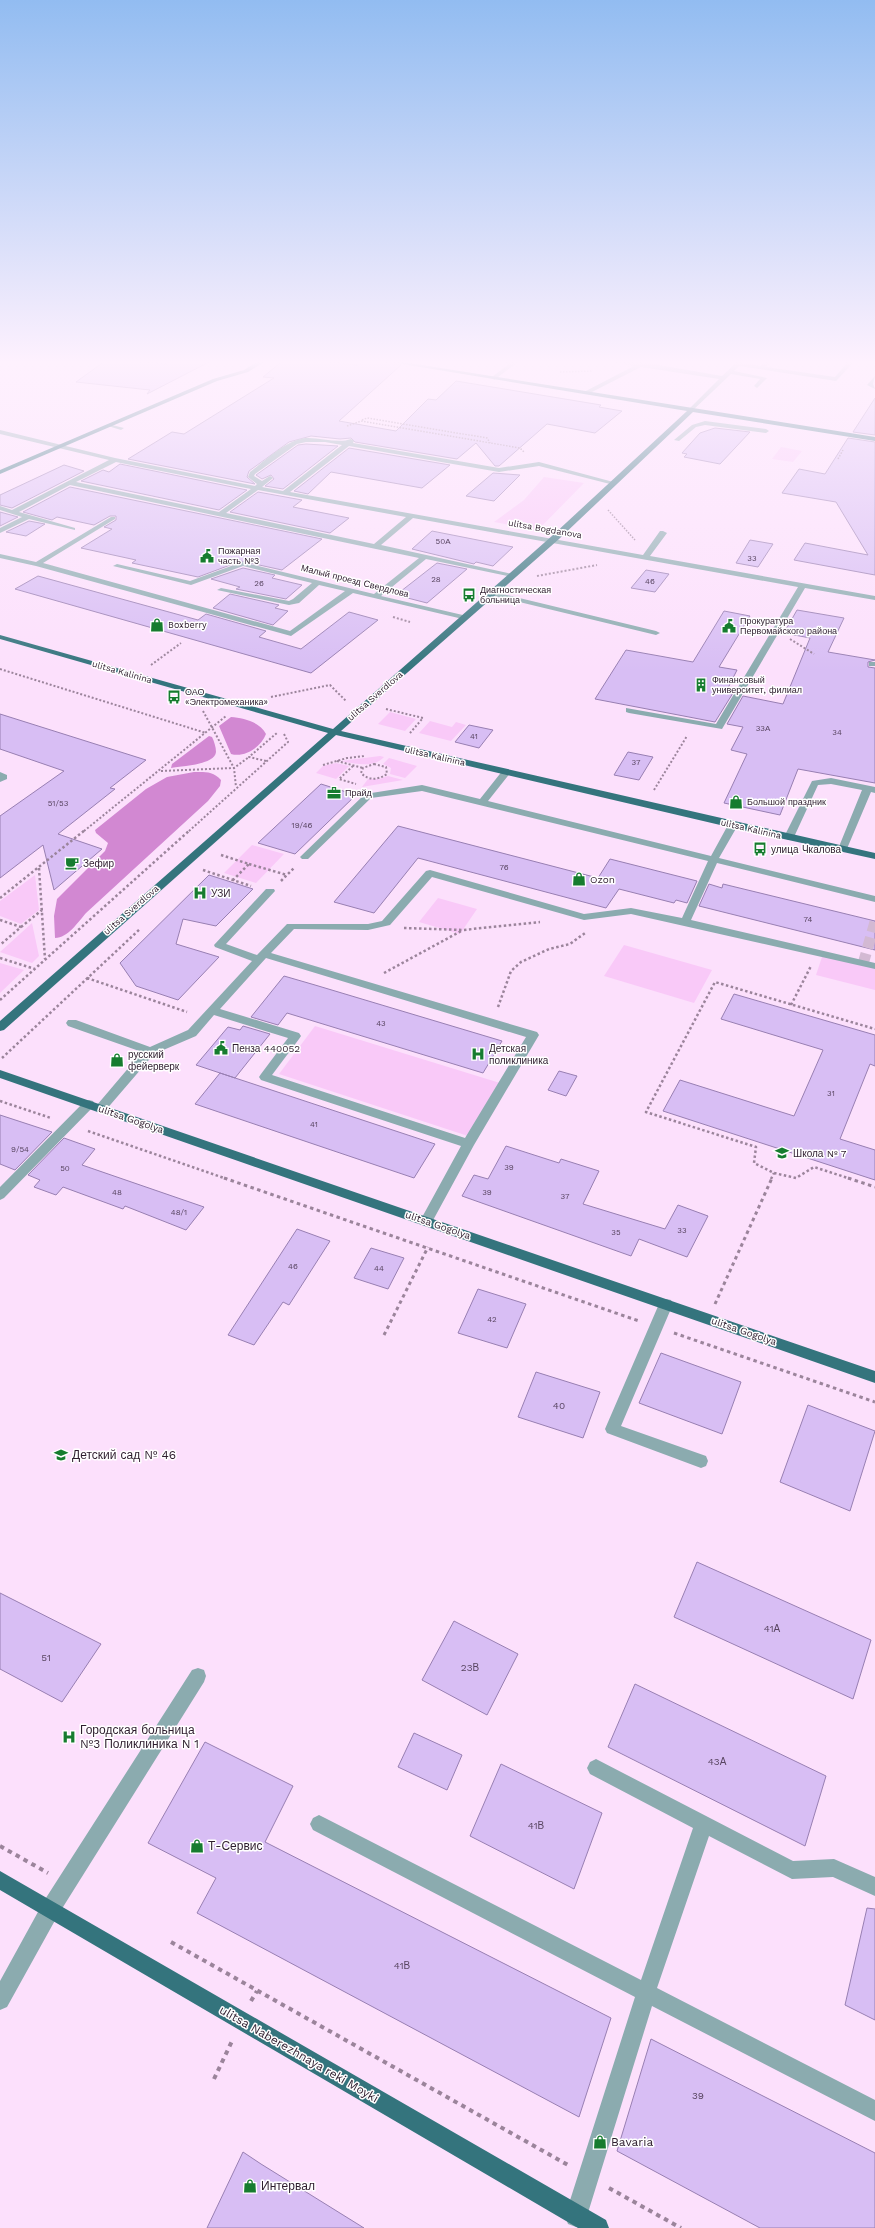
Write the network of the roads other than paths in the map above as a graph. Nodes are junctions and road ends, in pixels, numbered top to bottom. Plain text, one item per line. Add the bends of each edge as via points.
1 (22, 463) edge
2 (109, 463) edge
3 (132, 463) edge
4 (266, 463) edge
5 (323, 463) edge
6 (458, 463) edge
7 (635, 463) edge
8 (0, 472) edge
9 (270, 478) dead end
10 (70, 483) junction
11 (614, 483) junction
12 (260, 486) junction
13 (284, 493) junction
14 (0, 508) edge
15 (13, 512) junction
16 (220, 514) junction
17 (411, 516) junction
18 (27, 518) junction
19 (113, 518) dead end
20 (73, 529) dead end
21 (0, 531) edge
22 (663, 533) dead end
23 (553, 540) junction
24 (376, 546) junction
25 (0, 556) edge
26 (425, 556) junction
27 (646, 556) junction
28 (38, 564) junction
29 (117, 566) dead end
30 (513, 575) junction
31 (318, 582) junction
32 (803, 585) junction
33 (221, 590) dead end
34 (352, 590) junction
35 (493, 593) junction
36 (376, 596) junction
37 (875, 598) edge
38 (464, 618) junction
39 (656, 633) dead end
40 (0, 637) edge
41 (629, 710) dead end
42 (334, 732) junction
43 (506, 772) junction
44 (0, 775) edge
45 (0, 779) edge
46 (871, 789) edge
47 (482, 803) junction
48 (733, 825) junction
49 (789, 838) junction
50 (843, 849) junction
51 (875, 856) edge
52 (305, 857) road end
53 (713, 860) junction
54 (270, 891) road end
55 (875, 899) edge
56 (684, 922) junction
57 (262, 957) junction
58 (875, 966) edge
59 (210, 1014) junction
60 (72, 1023) dead end
61 (0, 1026) edge
62 (150, 1051) junction
63 (0, 1074) edge
64 (95, 1106) junction
65 (468, 1144) junction
66 (0, 1195) edge
67 (426, 1221) junction
68 (666, 1304) junction
69 (875, 1377) edge
70 (701, 1461) dead end
71 (198, 1676) dead end
72 (596, 1768) dead end
73 (319, 1824) dead end
74 (704, 1824) junction
75 (0, 1880) edge
76 (875, 1887) edge
77 (51, 1908) junction
78 (646, 1992) junction
79 (0, 2000) edge
80 (875, 2111) edge
81 (576, 2216) junction
82 (598, 2228) edge

1 - 8 main road
2 - 10 street
3 - 12 street, ulitsa Bogdanova
4 - 12 street via 252,473 251,478
5 - 13 street
6 - 11 street via 499,470 537,464
7 - 11 main road, ulitsa Sverdlova
9 - 12 street
10 - 15 street
10 - 16 street
11 - 23 main road, ulitsa Sverdlova
12 - 13 street, ulitsa Bogdanova
12 - 16 street
13 - 17 street, ulitsa Bogdanova
14 - 15 street
15 - 18 street
16 - 24 street
17 - 23 street, ulitsa Bogdanova
17 - 24 street
18 - 20 street
18 - 21 street
19 - 28 street
22 - 27 street
23 - 27 street, ulitsa Bogdanova
23 - 30 main road, ulitsa Sverdlova
24 - 26 street
25 - 28 street
26 - 30 street
26 - 36 street
27 - 32 street, ulitsa Bogdanova
28 - 34 street via 291,634
29 - 31 street, Малый проезд Свердлова via 192,583 242,564
30 - 35 main road, ulitsa Sverdlova
31 - 33 street via 296,601 289,602
31 - 34 street, Малый проезд Свердлова
32 - 37 street, ulitsa Bogdanova
32 - 41 street via 719,727
34 - 36 street, Малый проезд Свердлова
35 - 38 main road, ulitsa Sverdlova
35 - 39 street
36 - 38 street, Малый проезд Свердлова
38 - 42 main road, ulitsa Sverdlova
40 - 42 main road, ulitsa Kalinina
42 - 43 main road, ulitsa Kalinina
42 - 61 main road, ulitsa Sverdlova
43 - 47 street
43 - 48 main road, ulitsa Kalinina
44 - 45 street via 4,776
46 - 49 street via 831,781 815,783
46 - 50 street
47 - 52 street via 422,788 368,796
47 - 53 street
48 - 49 main road, ulitsa Kalinina
48 - 53 street
49 - 50 main road, ulitsa Kalinina
50 - 51 main road, ulitsa Kalinina
53 - 55 street
53 - 56 street
54 - 57 street via 219,944
56 - 57 street via 631,911 584,917 430,873 386,923 368,927 291,926
56 - 58 street
57 - 59 street
57 - 65 street via 364,984 533,1035
59 - 62 street via 192,1033
59 - 65 street via 295,1036 265,1077
60 - 62 street
62 - 64 street
63 - 64 main road, ulitsa Gogolya
64 - 66 street via 69,1125
64 - 67 main road, ulitsa Gogolya
65 - 67 street
67 - 68 main road, ulitsa Gogolya
68 - 69 main road, ulitsa Gogolya
68 - 70 street via 612,1429
71 - 77 street
72 - 74 street
73 - 78 street
74 - 76 street via 792,1870 834,1868
74 - 78 street
75 - 77 main road, ulitsa Naberezhnaya reki Moyki
77 - 79 street
77 - 81 main road, ulitsa Naberezhnaya reki Moyki
78 - 80 street
78 - 81 street
81 - 82 main road, ulitsa Naberezhnaya reki Moyki

